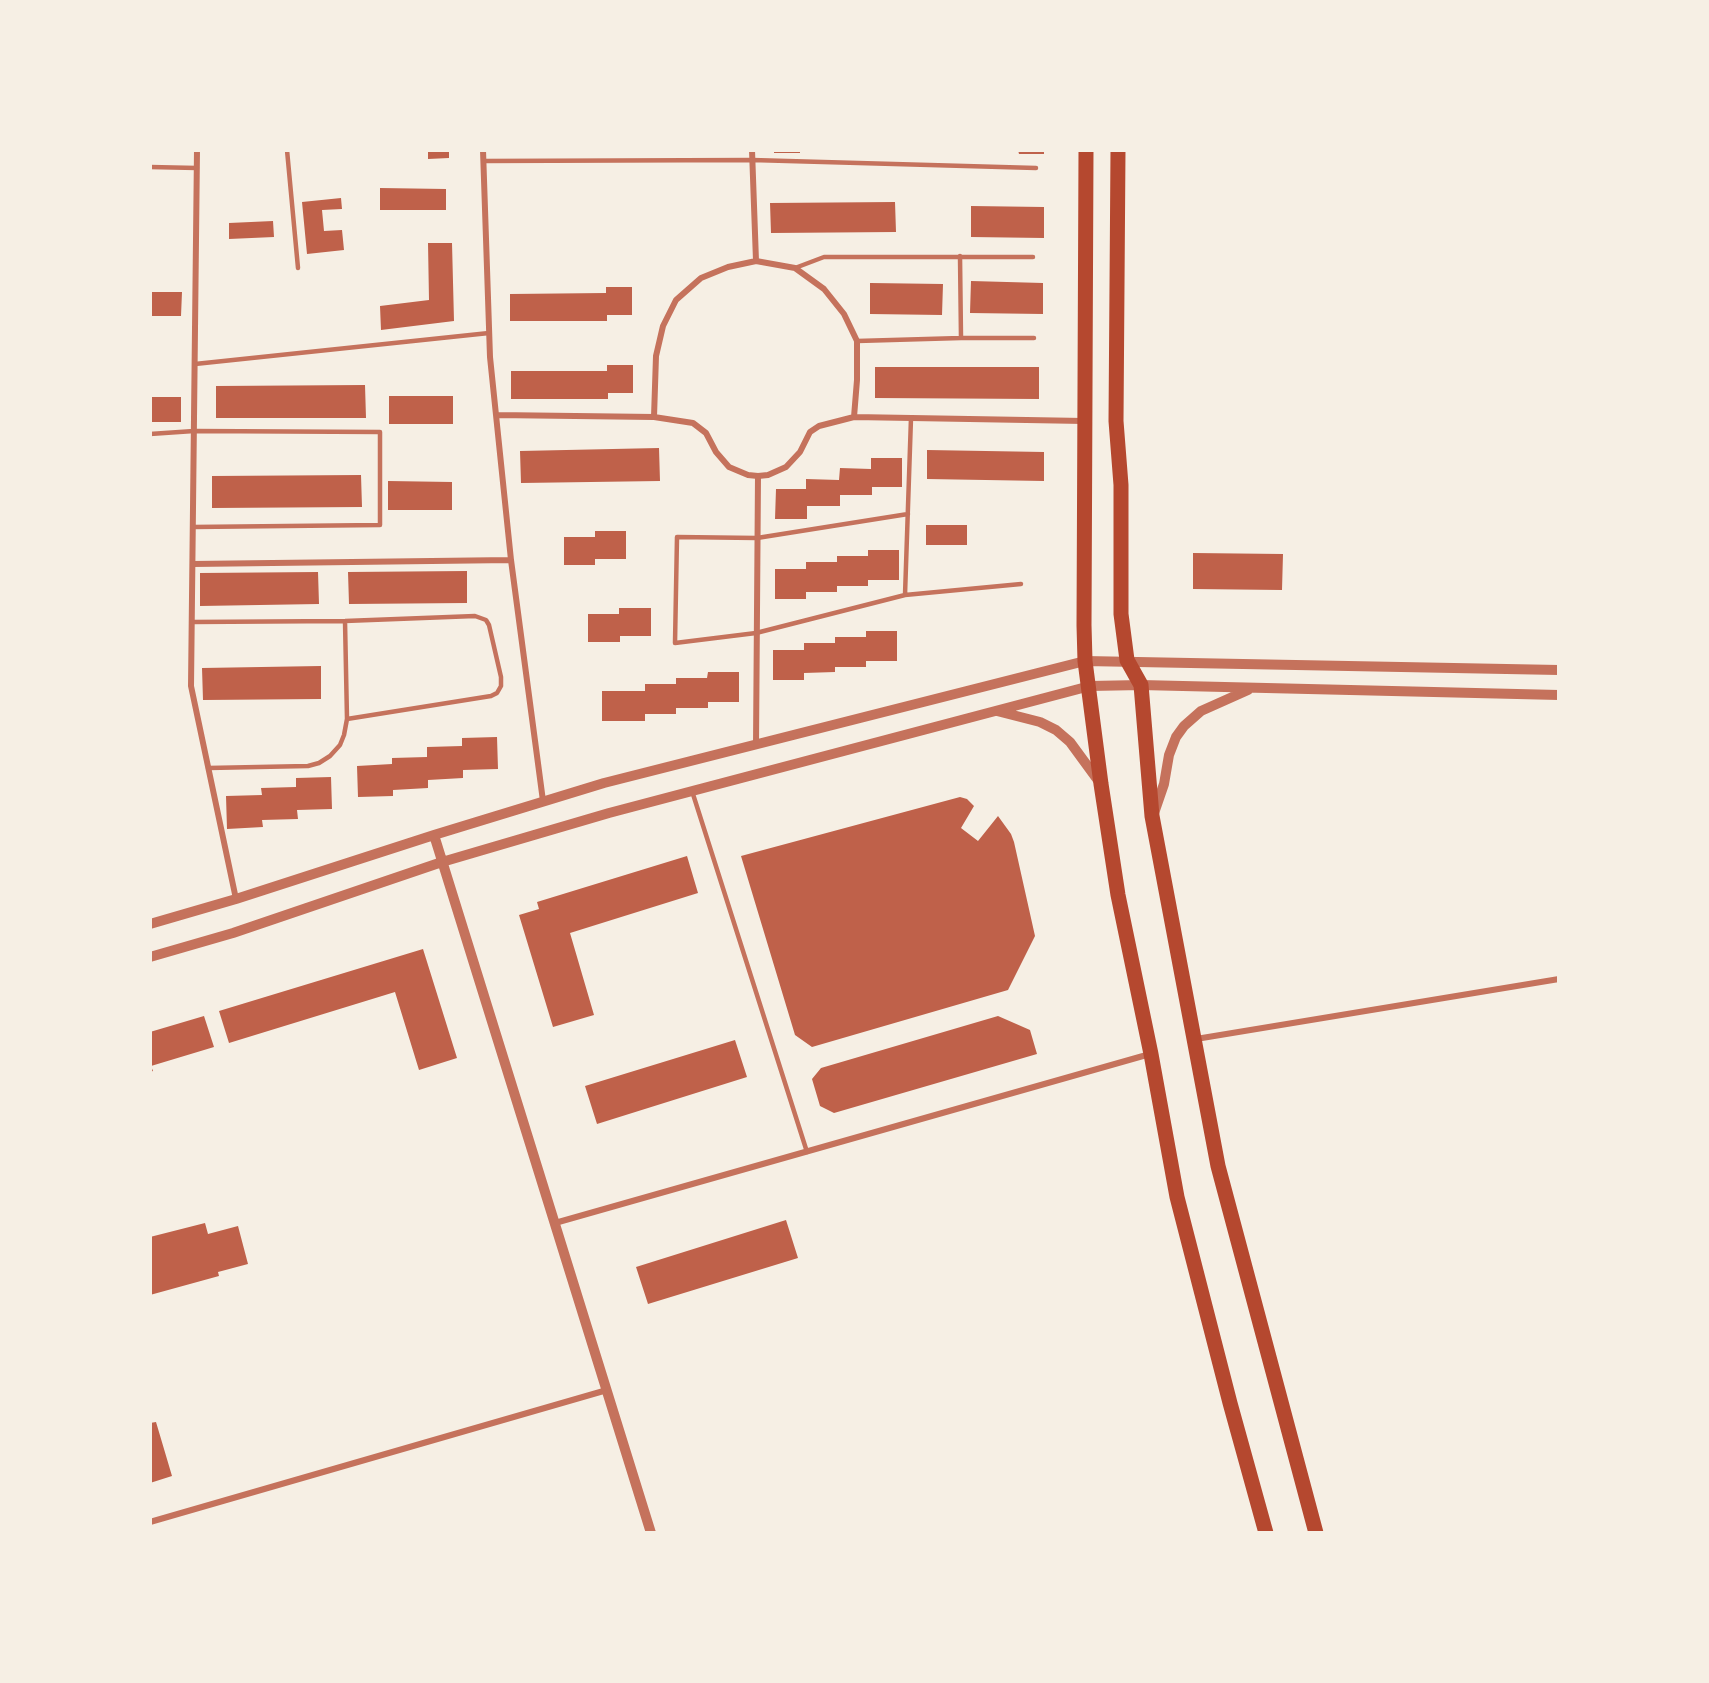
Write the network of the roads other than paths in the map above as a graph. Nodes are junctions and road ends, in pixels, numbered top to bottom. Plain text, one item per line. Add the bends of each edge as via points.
1 (197, 150) edge
2 (287, 150) edge
3 (483, 150) edge
4 (752, 150) edge
5 (1086, 150) edge
6 (1118, 150) edge
7 (752, 160) junction
8 (484, 161) junction
9 (150, 167) edge
10 (197, 168) junction
11 (1036, 168) dead end
12 (960, 256) junction
13 (1033, 256) dead end
14 (756, 261) junction
15 (298, 268) dead end
16 (795, 268) junction
17 (489, 333) junction
18 (961, 338) junction
19 (1034, 338) dead end
20 (856, 341) junction
21 (195, 364) junction
22 (496, 415) junction
23 (654, 417) junction
24 (854, 417) junction
25 (911, 418) junction
26 (1084, 421) junction
27 (194, 431) junction
28 (150, 434) edge
29 (758, 476) junction
30 (908, 514) junction
31 (193, 527) junction
32 (757, 538) junction
33 (511, 560) junction
34 (193, 564) junction
35 (1021, 584) dead end
36 (906, 595) junction
37 (345, 621) junction
38 (192, 622) junction
39 (756, 633) junction
40 (1085, 660) junction
41 (1127, 660) junction
42 (1559, 670) edge
43 (1141, 685) junction
44 (1090, 686) junction
45 (1252, 688) junction
46 (1559, 695) edge
47 (994, 711) junction
48 (347, 719) junction
49 (756, 745) junction
50 (208, 768) junction
51 (1101, 784) junction
52 (691, 791) junction
53 (543, 801) junction
54 (1152, 816) junction
55 (434, 835) junction
56 (442, 862) junction
57 (236, 899) junction
58 (150, 924) edge
59 (150, 957) edge
60 (1559, 979) edge
61 (1195, 1039) junction
62 (1151, 1054) junction
63 (807, 1152) junction
64 (555, 1223) junction
65 (606, 1390) junction
66 (150, 1522) edge
67 (651, 1533) edge
68 (1266, 1533) edge
69 (1316, 1533) edge

1 - 10 street
2 - 15 lane
3 - 8 street
4 - 7 street
5 - 26 main road
6 - 41 main road via 1116,421 1121,614
7 - 8 lane
7 - 11 lane
7 - 14 street
8 - 17 street
9 - 10 lane
10 - 21 street
12 - 13 lane
12 - 16 lane via 824,257
12 - 18 lane
14 - 16 street
14 - 23 street via 701,278 676,300 663,326 656,356
16 - 20 street via 824,289 844,314
17 - 21 lane
17 - 22 street
18 - 19 lane
18 - 20 lane
20 - 24 street
21 - 27 street
22 - 23 street
22 - 33 street
23 - 29 street via 693,423 706,433 729,467
24 - 25 street
24 - 29 street via 819,426 810,432 800,452 786,467
25 - 26 street
25 - 30 lane
26 - 40 main road
27 - 28 lane
27 - 31 street
27 - 31 lane via 380,432 380,525
29 - 32 street
30 - 32 lane
30 - 36 lane
31 - 34 street
32 - 39 street
32 - 39 lane via 677,537 675,643
33 - 34 street
33 - 53 street
34 - 38 street
35 - 36 lane
36 - 39 lane
37 - 38 lane
37 - 48 lane
37 - 48 lane via 481,617 489,625 501,677 501,686 491,696
38 - 50 street via 190,686
39 - 49 street
40 - 41 street
40 - 44 main road
40 - 49 street
41 - 42 street
41 - 43 main road
43 - 44 street
43 - 45 street
43 - 54 main road
44 - 47 street
44 - 51 main road
45 - 46 street
45 - 54 street via 1201,711 1184,726 1169,754 1164,784
47 - 51 street via 1056,730 1070,741
47 - 52 street
48 - 50 lane via 340,745 319,763
49 - 53 street
50 - 57 street
51 - 62 main road via 1118,895
52 - 56 street
52 - 63 lane
53 - 55 street
54 - 61 main road
55 - 56 street
55 - 57 street
56 - 59 street
56 - 64 street
57 - 58 street
60 - 61 street
61 - 69 main road via 1218,1166
62 - 63 street
62 - 68 main road via 1177,1197
63 - 64 street
64 - 65 street
65 - 66 street
65 - 67 street

